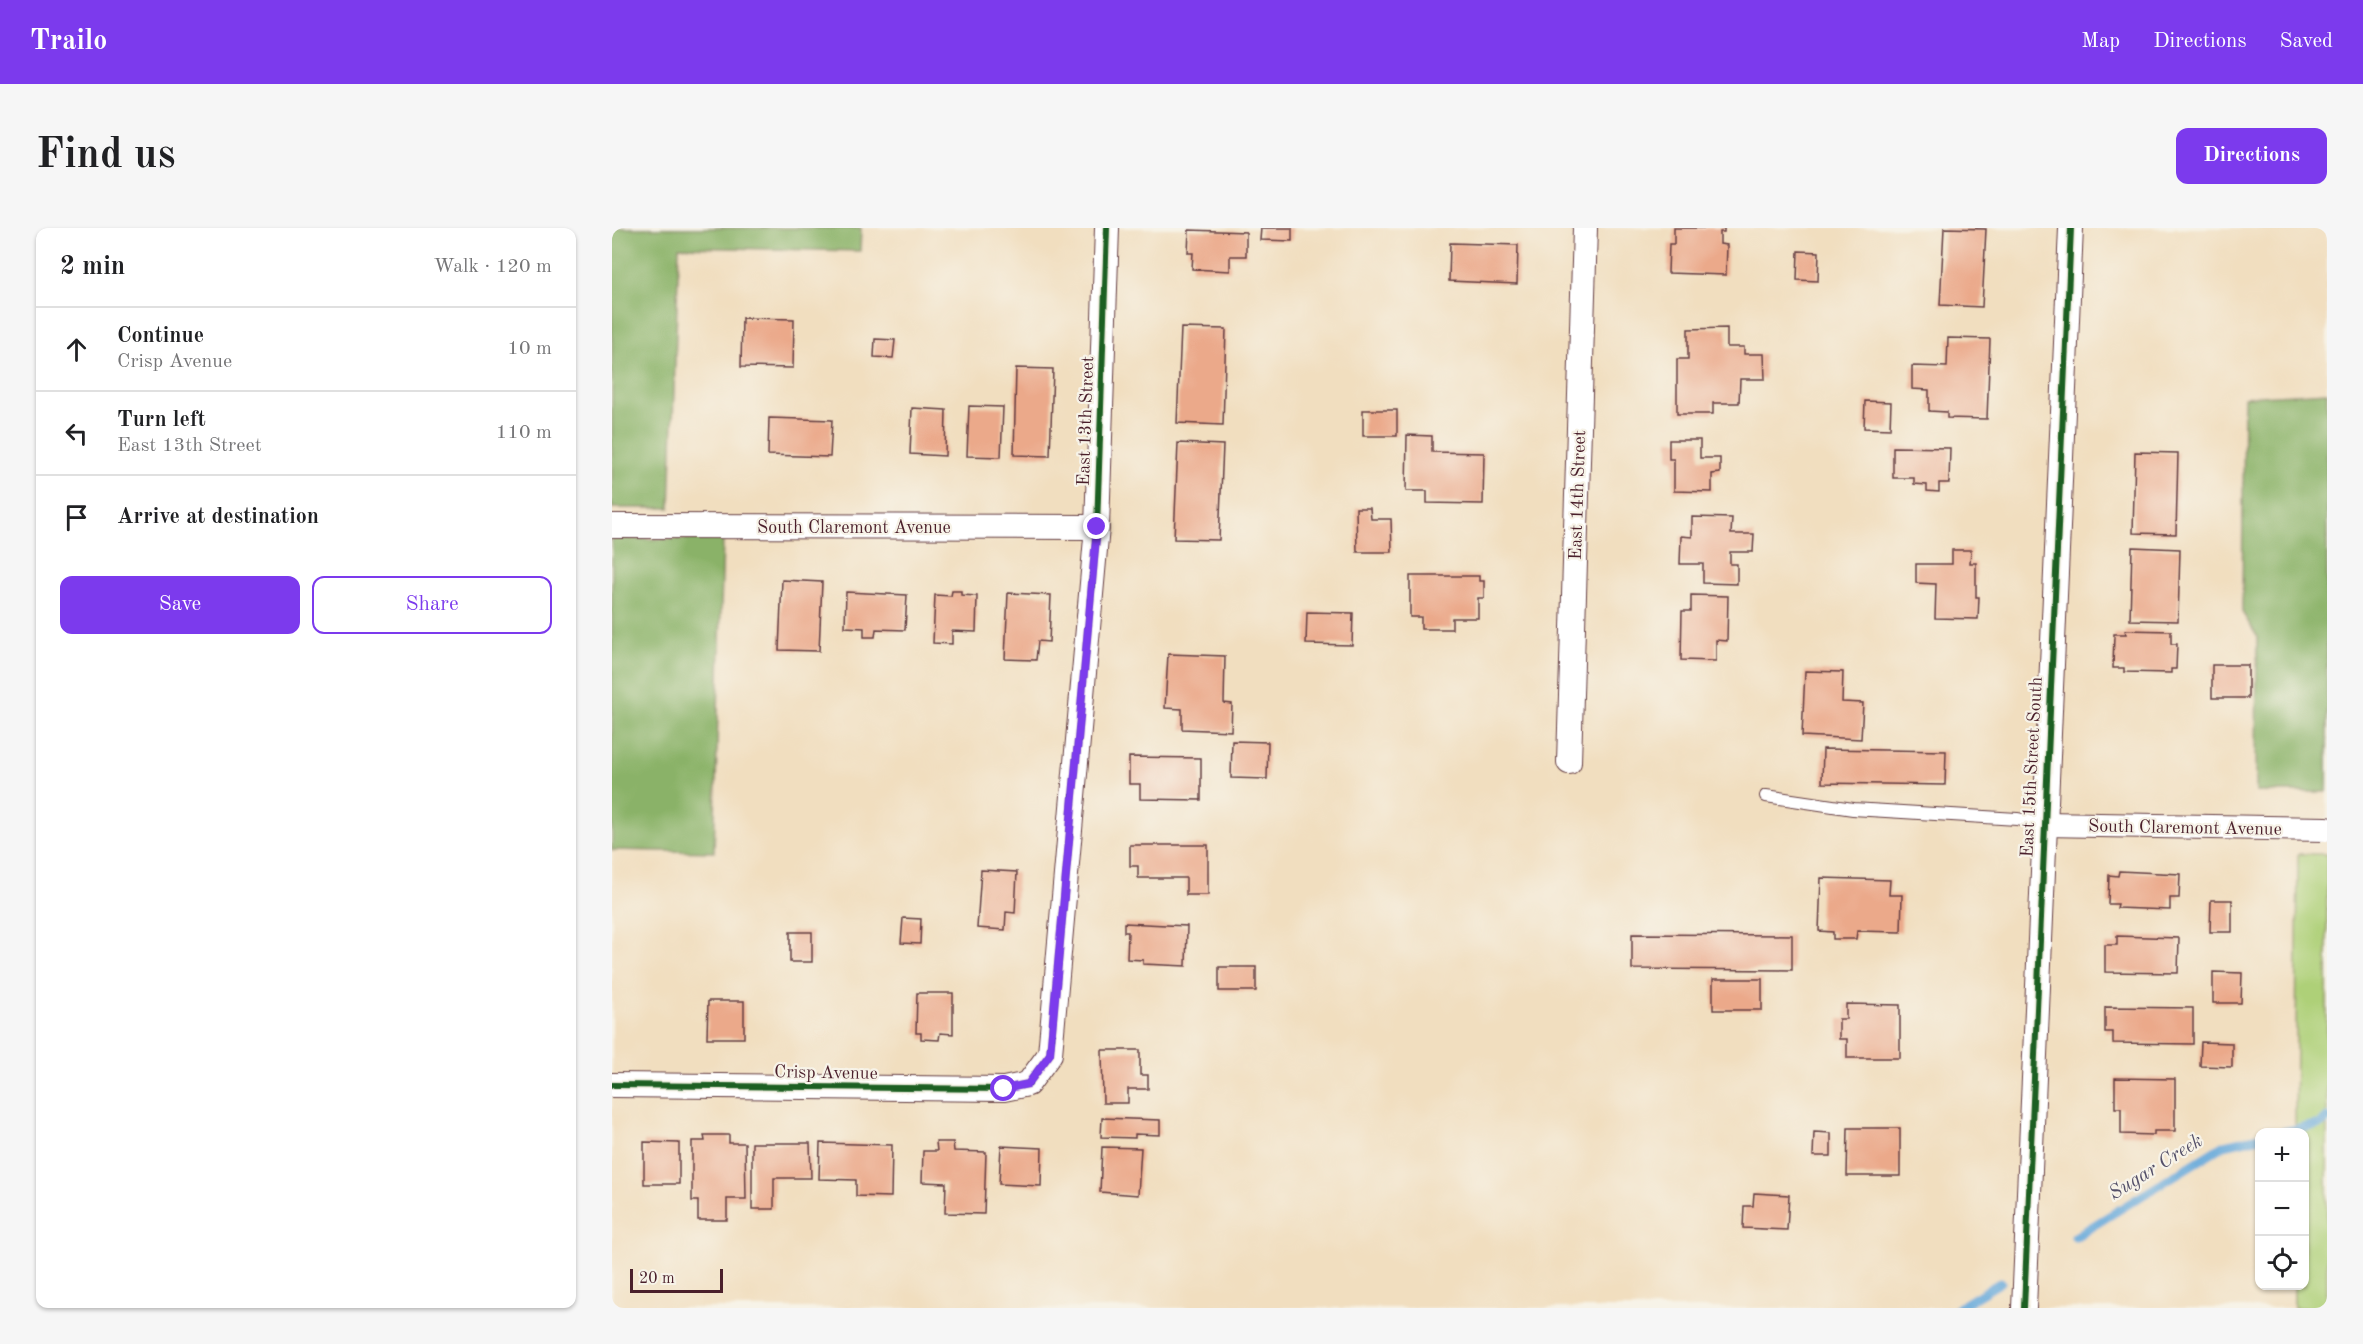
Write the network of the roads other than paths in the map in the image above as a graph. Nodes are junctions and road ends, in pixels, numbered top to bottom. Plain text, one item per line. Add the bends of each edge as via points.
1 (1107, 228) edge
2 (1585, 228) edge
3 (2071, 228) edge
4 (612, 526) edge
5 (1097, 527) junction
6 (1569, 762) dead end
7 (1766, 796) dead end
8 (2044, 824) junction
9 (2327, 829) edge
10 (1035, 1075) joint
11 (612, 1085) edge
12 (2024, 1308) edge

1 - 5 street, East 13th Street
2 - 6 street, East 14th Street
3 - 8 street, East 15th Street South
4 - 5 street, South Claremont Avenue
5 - 10 street, East 13th Street via 1050,1054
7 - 8 lane via 1853,809
8 - 9 street, South Claremont Avenue
8 - 12 street, East 15th Street South
10 - 11 street, Crisp Avenue via 1028,1084 1004,1089

